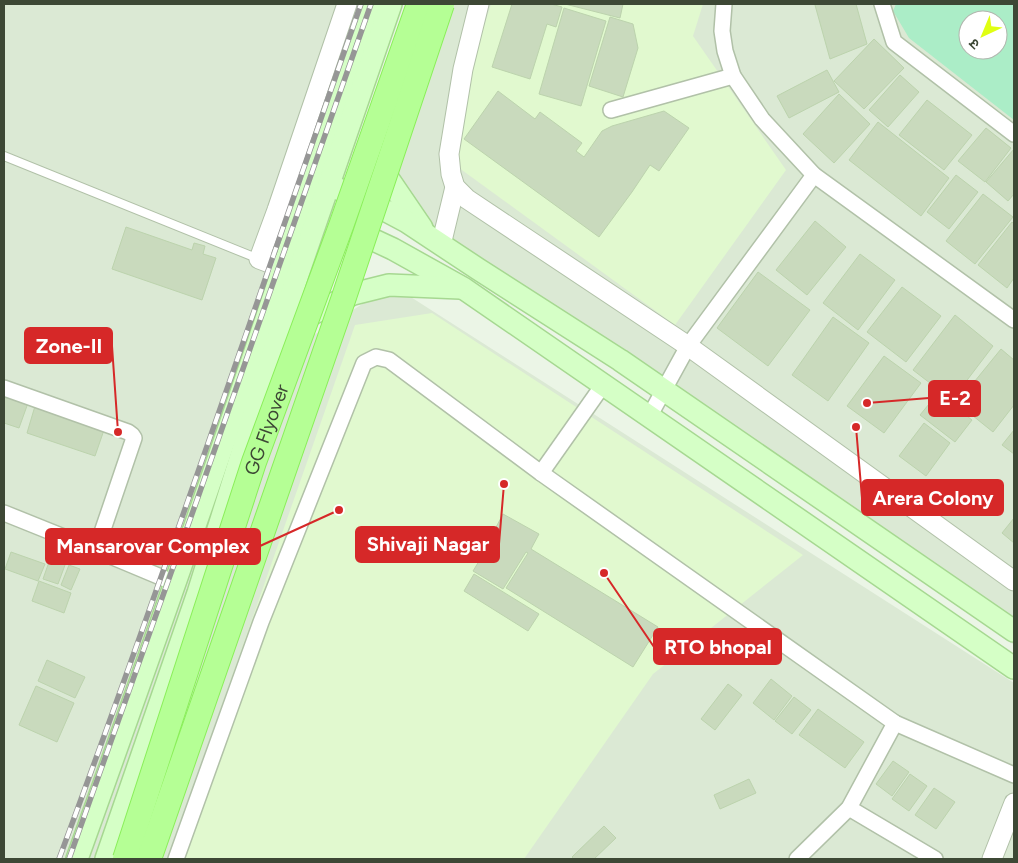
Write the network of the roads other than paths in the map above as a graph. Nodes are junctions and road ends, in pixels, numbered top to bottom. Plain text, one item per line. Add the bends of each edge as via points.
1 (347, 4) edge
2 (373, 4) edge
3 (391, 4) edge
4 (419, 4) edge
5 (442, 4) edge
6 (479, 4) edge
7 (724, 4) edge
8 (882, 4) edge
9 (733, 76) junction
10 (611, 110) dead end
11 (350, 122) junction
12 (1014, 134) edge
13 (4, 156) edge
14 (814, 175) junction
15 (321, 182) junction
16 (455, 187) junction
17 (310, 212) junction
18 (434, 240) junction
19 (259, 259) junction
20 (283, 268) junction
21 (463, 288) junction
22 (1014, 320) edge
23 (280, 333) junction
24 (688, 346) junction
25 (603, 385) junction
26 (4, 388) edge
27 (664, 390) junction
28 (649, 417) junction
29 (541, 473) junction
30 (4, 513) edge
31 (96, 550) junction
32 (1014, 581) edge
33 (175, 584) junction
34 (1014, 630) edge
35 (1014, 668) edge
36 (895, 723) junction
37 (1014, 775) edge
38 (1014, 803) edge
39 (849, 808) junction
40 (77, 859) edge
41 (106, 859) edge
42 (125, 859) edge
43 (149, 859) edge
44 (176, 859) edge
45 (797, 859) edge
46 (934, 859) edge
47 (992, 859) edge

1 - 19 street
2 - 15 main road via 351,65
3 - 11 main road
4 - 42 main road, GG Flyover, bridge via 254,462
5 - 43 main road, GG Flyover, bridge
6 - 16 street via 463,70 449,154
7 - 9 street via 722,31
8 - 12 street via 894,42
9 - 10 street
9 - 14 street via 762,119
11 - 15 main road
11 - 18 main road
13 - 19 lane
14 - 22 street
14 - 24 street
15 - 17 main road
15 - 18 main road via 375,205
16 - 18 street
16 - 24 street via 467,199
17 - 20 main road
17 - 21 main road via 393,249
17 - 23 main road
18 - 27 main road
19 - 20 street
20 - 33 main road
21 - 23 main road via 389,285 353,294 294,322
21 - 25 main road
23 - 41 main road via 198,593
24 - 27 street
24 - 32 street
25 - 28 main road
25 - 29 street
26 - 31 street via 128,432 134,438
27 - 28 street
27 - 34 main road
28 - 35 main road
29 - 36 street
29 - 44 street via 389,360 376,357 364,364 261,622
30 - 31 street
31 - 33 street
33 - 40 main road
36 - 37 street
36 - 39 street
38 - 47 street
39 - 45 street
39 - 46 street

